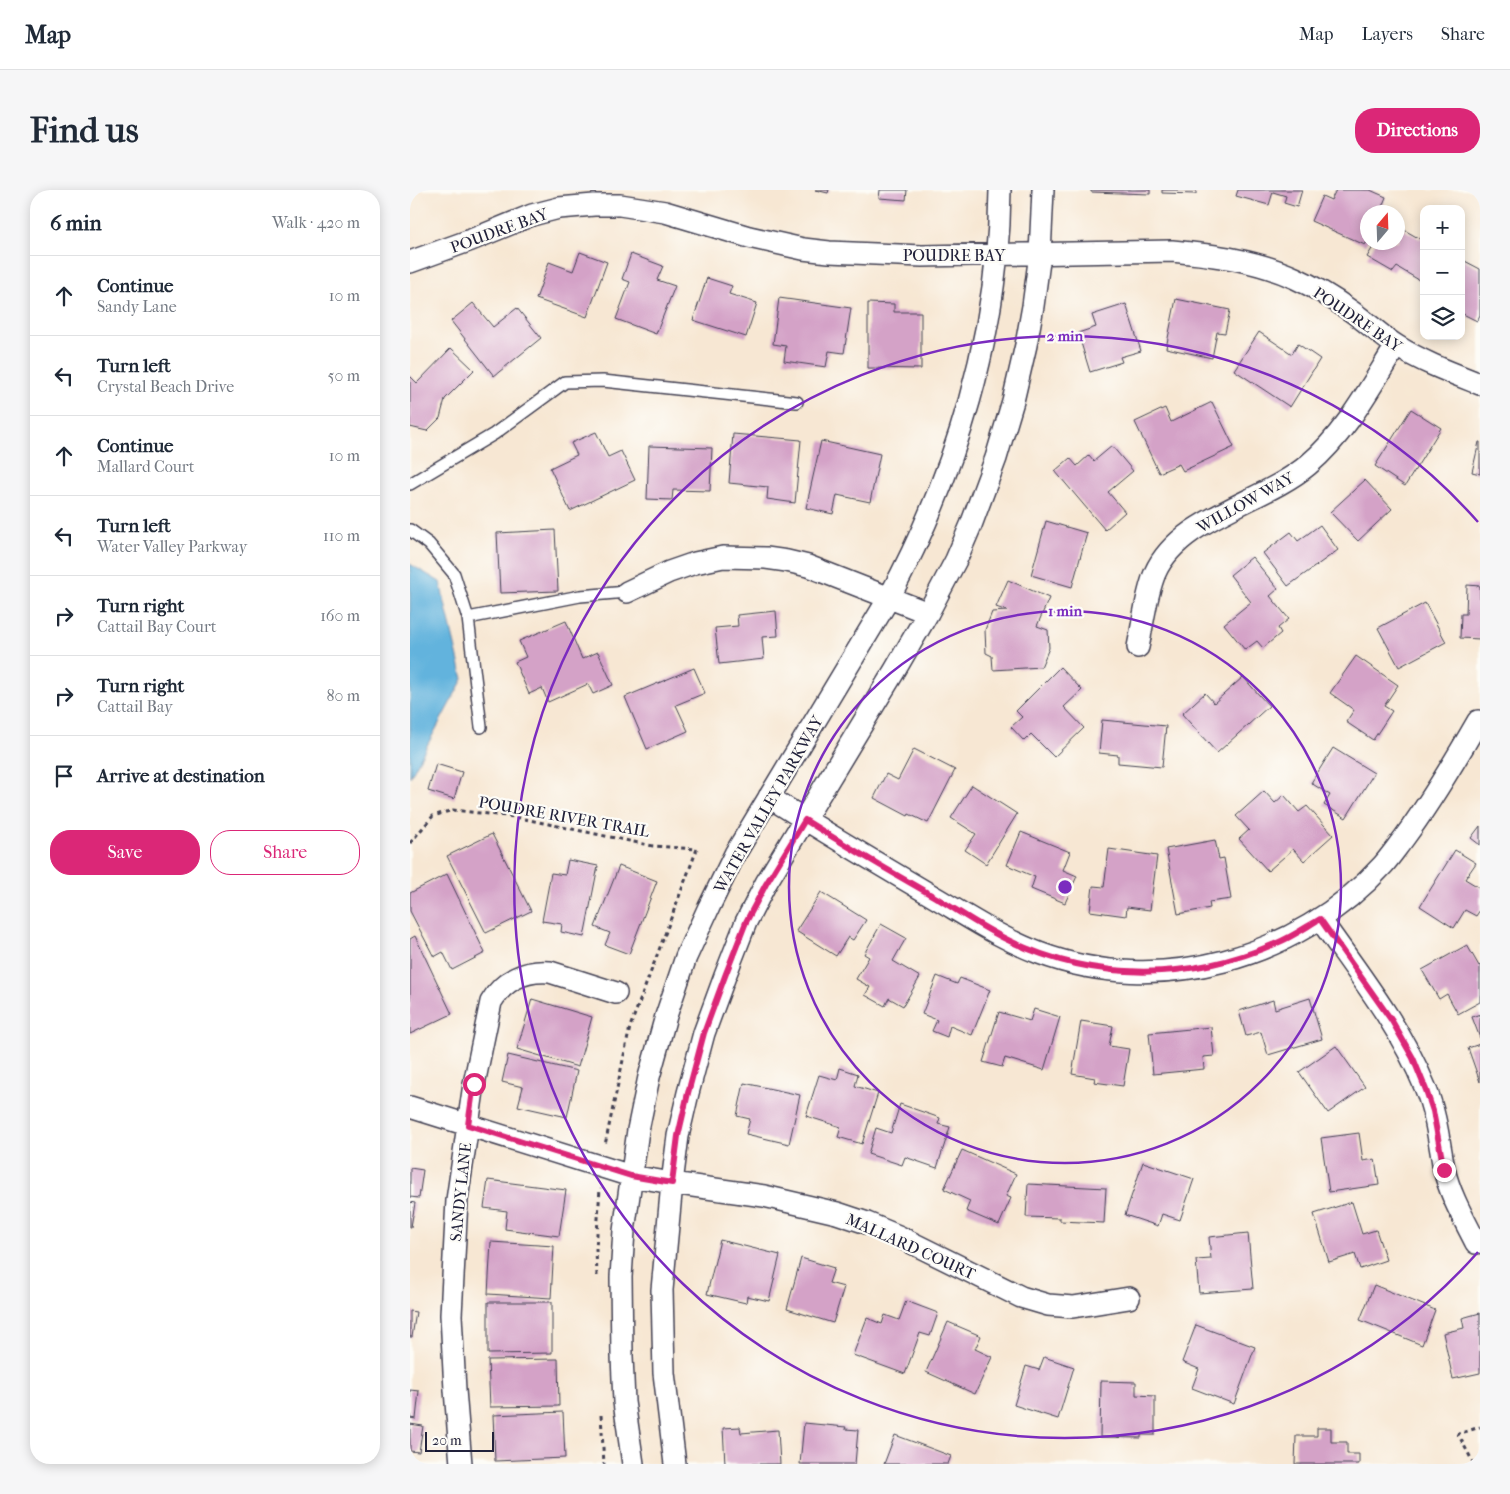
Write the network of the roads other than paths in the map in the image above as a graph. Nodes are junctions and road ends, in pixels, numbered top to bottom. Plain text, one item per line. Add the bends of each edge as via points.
1 (1000, 190) edge
2 (1044, 190) edge
3 (1040, 254) junction
4 (996, 255) junction
5 (410, 262) edge
6 (1396, 346) junction
7 (1480, 384) edge
8 (797, 402) dead end
9 (410, 484) edge
10 (410, 530) edge
11 (627, 592) joint
12 (889, 598) junction
13 (928, 613) junction
14 (468, 618) junction
15 (1138, 647) dead end
16 (1478, 721) dead end
17 (482, 727) dead end
18 (769, 797) junction
19 (805, 820) junction
20 (1320, 919) junction
21 (616, 993) dead end
22 (410, 1107) edge
23 (468, 1125) junction
24 (631, 1176) junction
25 (672, 1183) junction
26 (1476, 1243) dead end
27 (1129, 1298) dead end
28 (461, 1464) edge
29 (633, 1464) edge
30 (675, 1464) edge

1 - 4 street, WATER VALLEY PARKWAY
2 - 3 street
3 - 4 street, POUDRE BAY
3 - 6 street, POUDRE BAY via 1172,251 1208,254 1269,268 1295,278 1352,311
3 - 13 street via 1026,345 996,458 972,525
4 - 5 street, POUDRE BAY via 922,256 803,249 665,212 620,205 594,205 559,208 532,215
4 - 12 street, WATER VALLEY PARKWAY via 990,311 963,424 938,495 907,566
6 - 7 street, POUDRE BAY
6 - 15 street, WILLOW WAY via 1343,427 1308,464 1285,482 1207,522 1172,548 1156,572
8 - 9 lane via 603,381 566,382 494,434
10 - 14 lane via 428,544 454,574
11 - 12 street via 670,572 723,557 787,561 808,566
11 - 14 lane via 580,596
12 - 13 street
12 - 18 street, WATER VALLEY PARKWAY
13 - 19 street
14 - 17 lane
16 - 20 street via 1422,813 1383,865
18 - 19 street
18 - 24 street, WATER VALLEY PARKWAY via 735,854 686,957 649,1077
19 - 20 street via 1009,941 1092,968 1150,973 1212,965 1278,943
19 - 25 street via 746,922 704,1033 678,1136
20 - 26 street via 1392,1021 1413,1058 1433,1111 1444,1170
21 - 23 street, SANDY LANE via 542,971 525,974 506,983 491,1002
22 - 23 street, MALLARD COURT
23 - 24 street, MALLARD COURT
23 - 28 street, SANDY LANE via 457,1200 451,1314
24 - 25 street, MALLARD COURT
24 - 29 street, WATER VALLEY PARKWAY via 621,1277 624,1402
25 - 27 street, MALLARD COURT via 764,1196 837,1213 890,1233 1021,1297 1048,1305 1073,1307
25 - 30 street via 662,1290 664,1373

